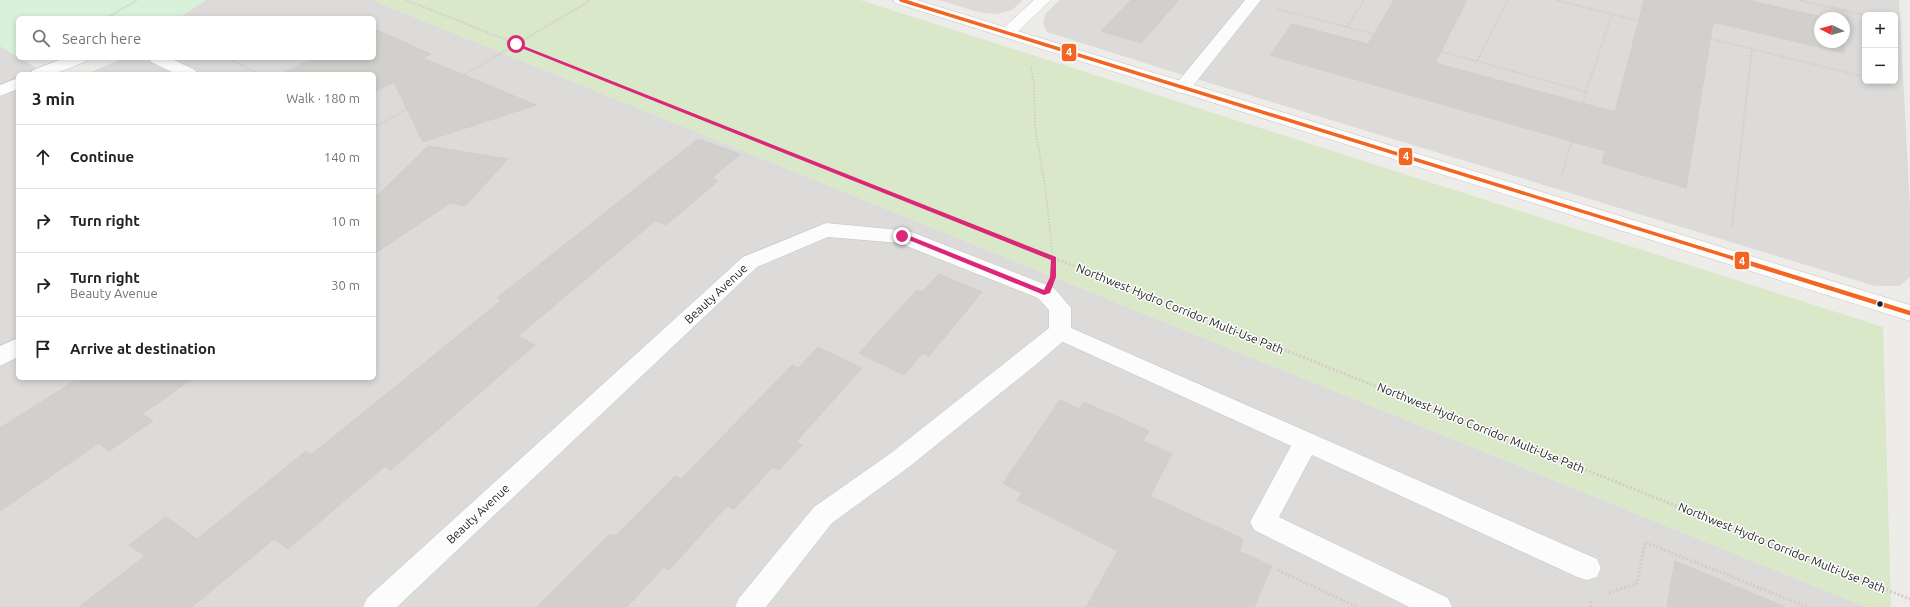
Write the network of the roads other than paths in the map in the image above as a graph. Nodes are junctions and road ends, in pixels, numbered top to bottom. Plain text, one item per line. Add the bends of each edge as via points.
1 (901, 0) edge
2 (1043, 0) edge
3 (1253, 0) edge
4 (1007, 33) junction
5 (74, 60) edge
6 (161, 60) edge
7 (44, 72) edge
8 (185, 72) edge
9 (16, 84) edge
10 (1182, 88) junction
11 (0, 91) edge
12 (1910, 313) edge
13 (1060, 331) junction
14 (16, 347) edge
15 (0, 357) edge
16 (1306, 442) junction
17 (1587, 568) dead end
18 (377, 607) edge
19 (748, 607) edge
20 (1438, 607) edge

1 - 4 street
2 - 4 street
3 - 10 street
4 - 10 street
5 - 7 street
6 - 8 street
9 - 11 street
10 - 12 street
13 - 16 street
13 - 18 street, Beauty Avenue via 1060,308 1046,293 902,236 826,230 750,262
13 - 19 street via 900,460 823,515
14 - 15 street
16 - 17 street
16 - 20 street via 1263,522

